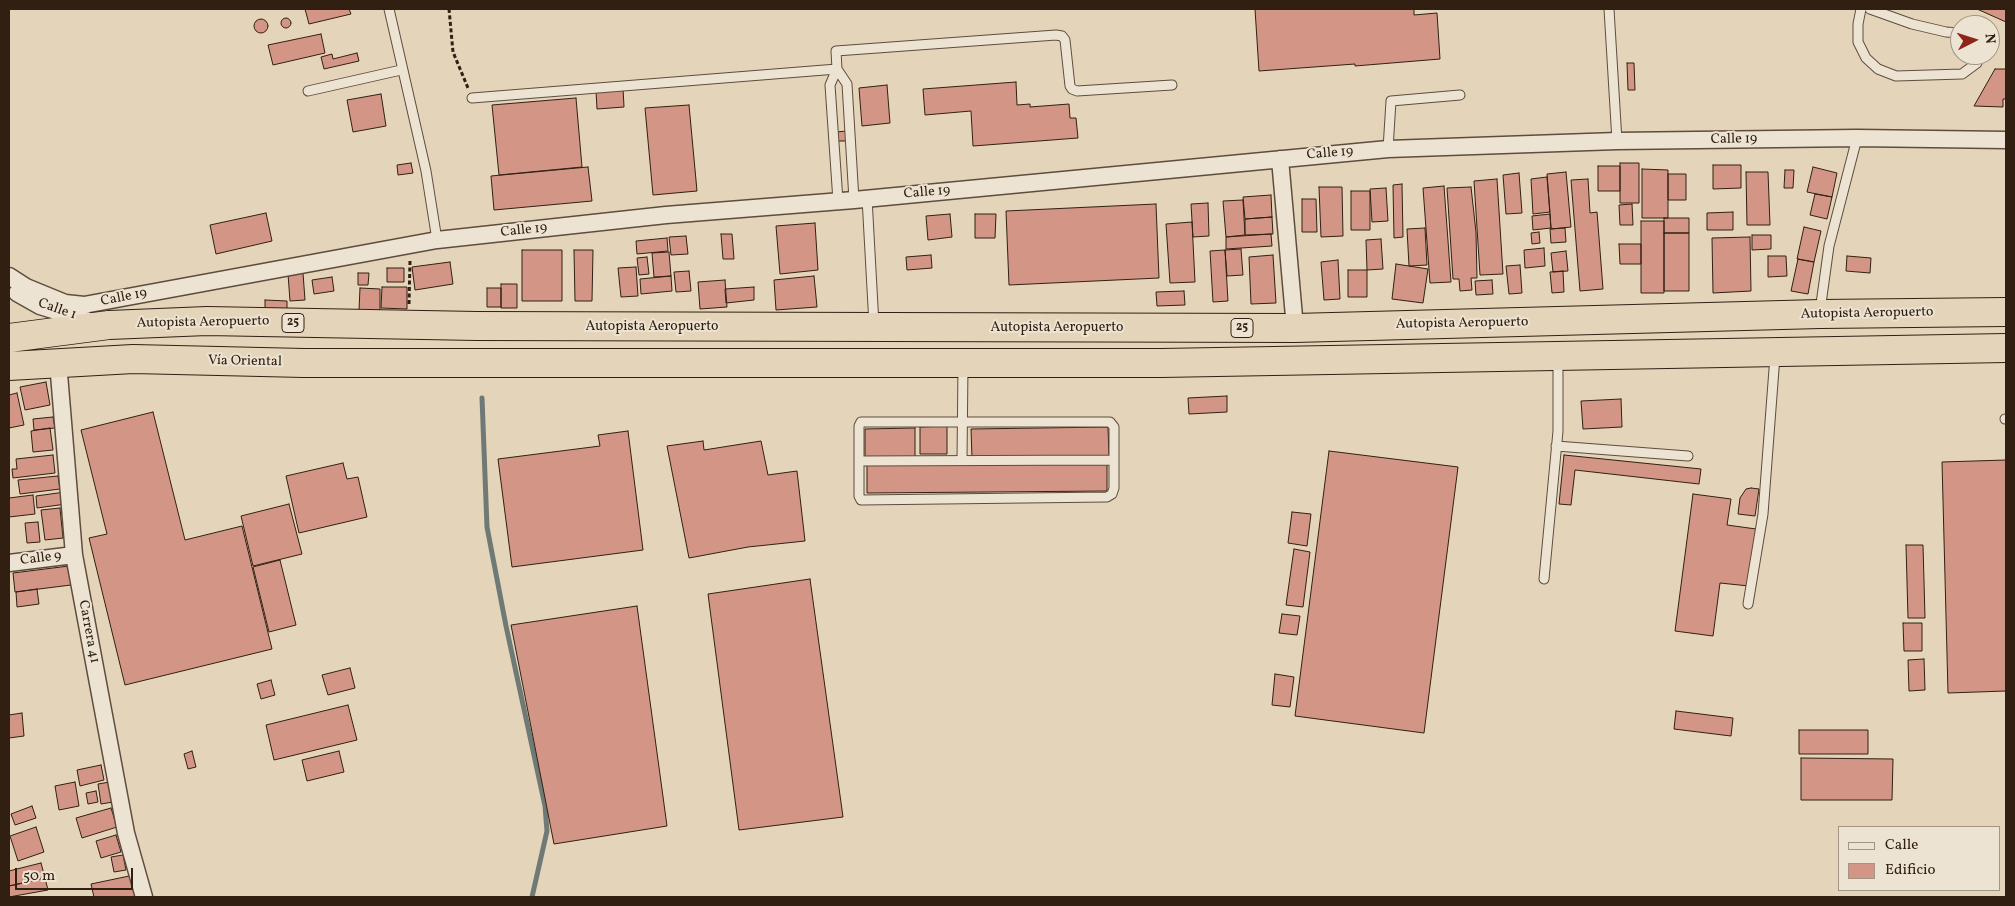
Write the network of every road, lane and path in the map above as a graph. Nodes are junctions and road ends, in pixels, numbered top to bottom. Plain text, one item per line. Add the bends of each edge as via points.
1 (389, 9) edge
2 (449, 9) edge
3 (1609, 9) edge
4 (1861, 9) edge
5 (1870, 9) edge
6 (1950, 32) edge
7 (1974, 65) edge
8 (837, 69) junction
9 (401, 70) junction
10 (1172, 85) dead end
11 (308, 91) dead end
12 (1460, 94) dead end
13 (472, 98) joint
14 (1857, 138) junction
15 (2006, 140) edge
16 (1617, 141) junction
17 (1388, 149) junction
18 (1280, 159) junction
19 (853, 200) junction
20 (437, 240) junction
21 (410, 245) junction
22 (9, 276) edge
23 (9, 289) edge
24 (2006, 312) edge
25 (1820, 314) junction
26 (109, 325) junction
27 (409, 325) junction
28 (874, 328) junction
29 (1295, 328) junction
30 (9, 338) edge
31 (2006, 348) edge
32 (1775, 353) junction
33 (1558, 357) junction
34 (58, 362) junction
35 (963, 363) junction
36 (9, 366) edge
37 (962, 423) junction
38 (1556, 446) junction
39 (1688, 456) dead end
40 (962, 460) junction
41 (1114, 460) junction
42 (859, 461) junction
43 (74, 556) junction
44 (9, 563) edge
45 (1544, 579) dead end
46 (1748, 604) dead end
47 (144, 897) edge

1 - 9 lane
2 - 13 path via 454,52
3 - 16 lane
4 - 7 lane via 1858,42 1866,58 1878,69 1896,76 1962,74
5 - 6 lane via 1912,24
8 - 10 lane via 836,51 1056,35 1065,40 1072,89
8 - 13 lane
8 - 19 lane via 847,84
8 - 19 lane via 830,85
9 - 11 lane
9 - 20 lane via 426,171
12 - 17 lane via 1391,101
14 - 15 street, Calle 19
14 - 16 street, Calle 19
14 - 25 lane via 1829,246
16 - 17 street, Calle 19
17 - 18 street, Calle 19
18 - 19 street, Calle 19
18 - 29 street
19 - 20 street, Calle 19 via 666,215
19 - 28 lane
20 - 21 street, Calle 19
21 - 22 street, Calle 19 via 84,305 65,303 26,287
21 - 27 path
23 - 26 street, Calle 1 via 47,308
24 - 25 highway, Autopista Aeropuerto / 25
25 - 29 highway, Autopista Aeropuerto / 25
26 - 27 highway, Autopista Aeropuerto / 25 via 207,321
26 - 30 highway, 25
27 - 28 highway, Autopista Aeropuerto / 25
28 - 29 highway, Autopista Aeropuerto / 25
31 - 32 highway
32 - 33 highway
32 - 46 lane via 1763,514
33 - 35 highway
33 - 38 lane
34 - 35 highway, Vía Oriental via 133,359 304,363
34 - 36 highway, Vía Oriental
34 - 43 street, Carrera 41
35 - 37 lane
37 - 40 lane
37 - 41 lane via 1110,422 1114,427
37 - 42 lane via 861,422
38 - 39 lane
38 - 45 lane
40 - 41 lane
40 - 42 lane
41 - 42 lane via 1114,488 1107,497 861,500
43 - 44 street, Calle 9
43 - 47 street, Carrera 41 via 126,833

